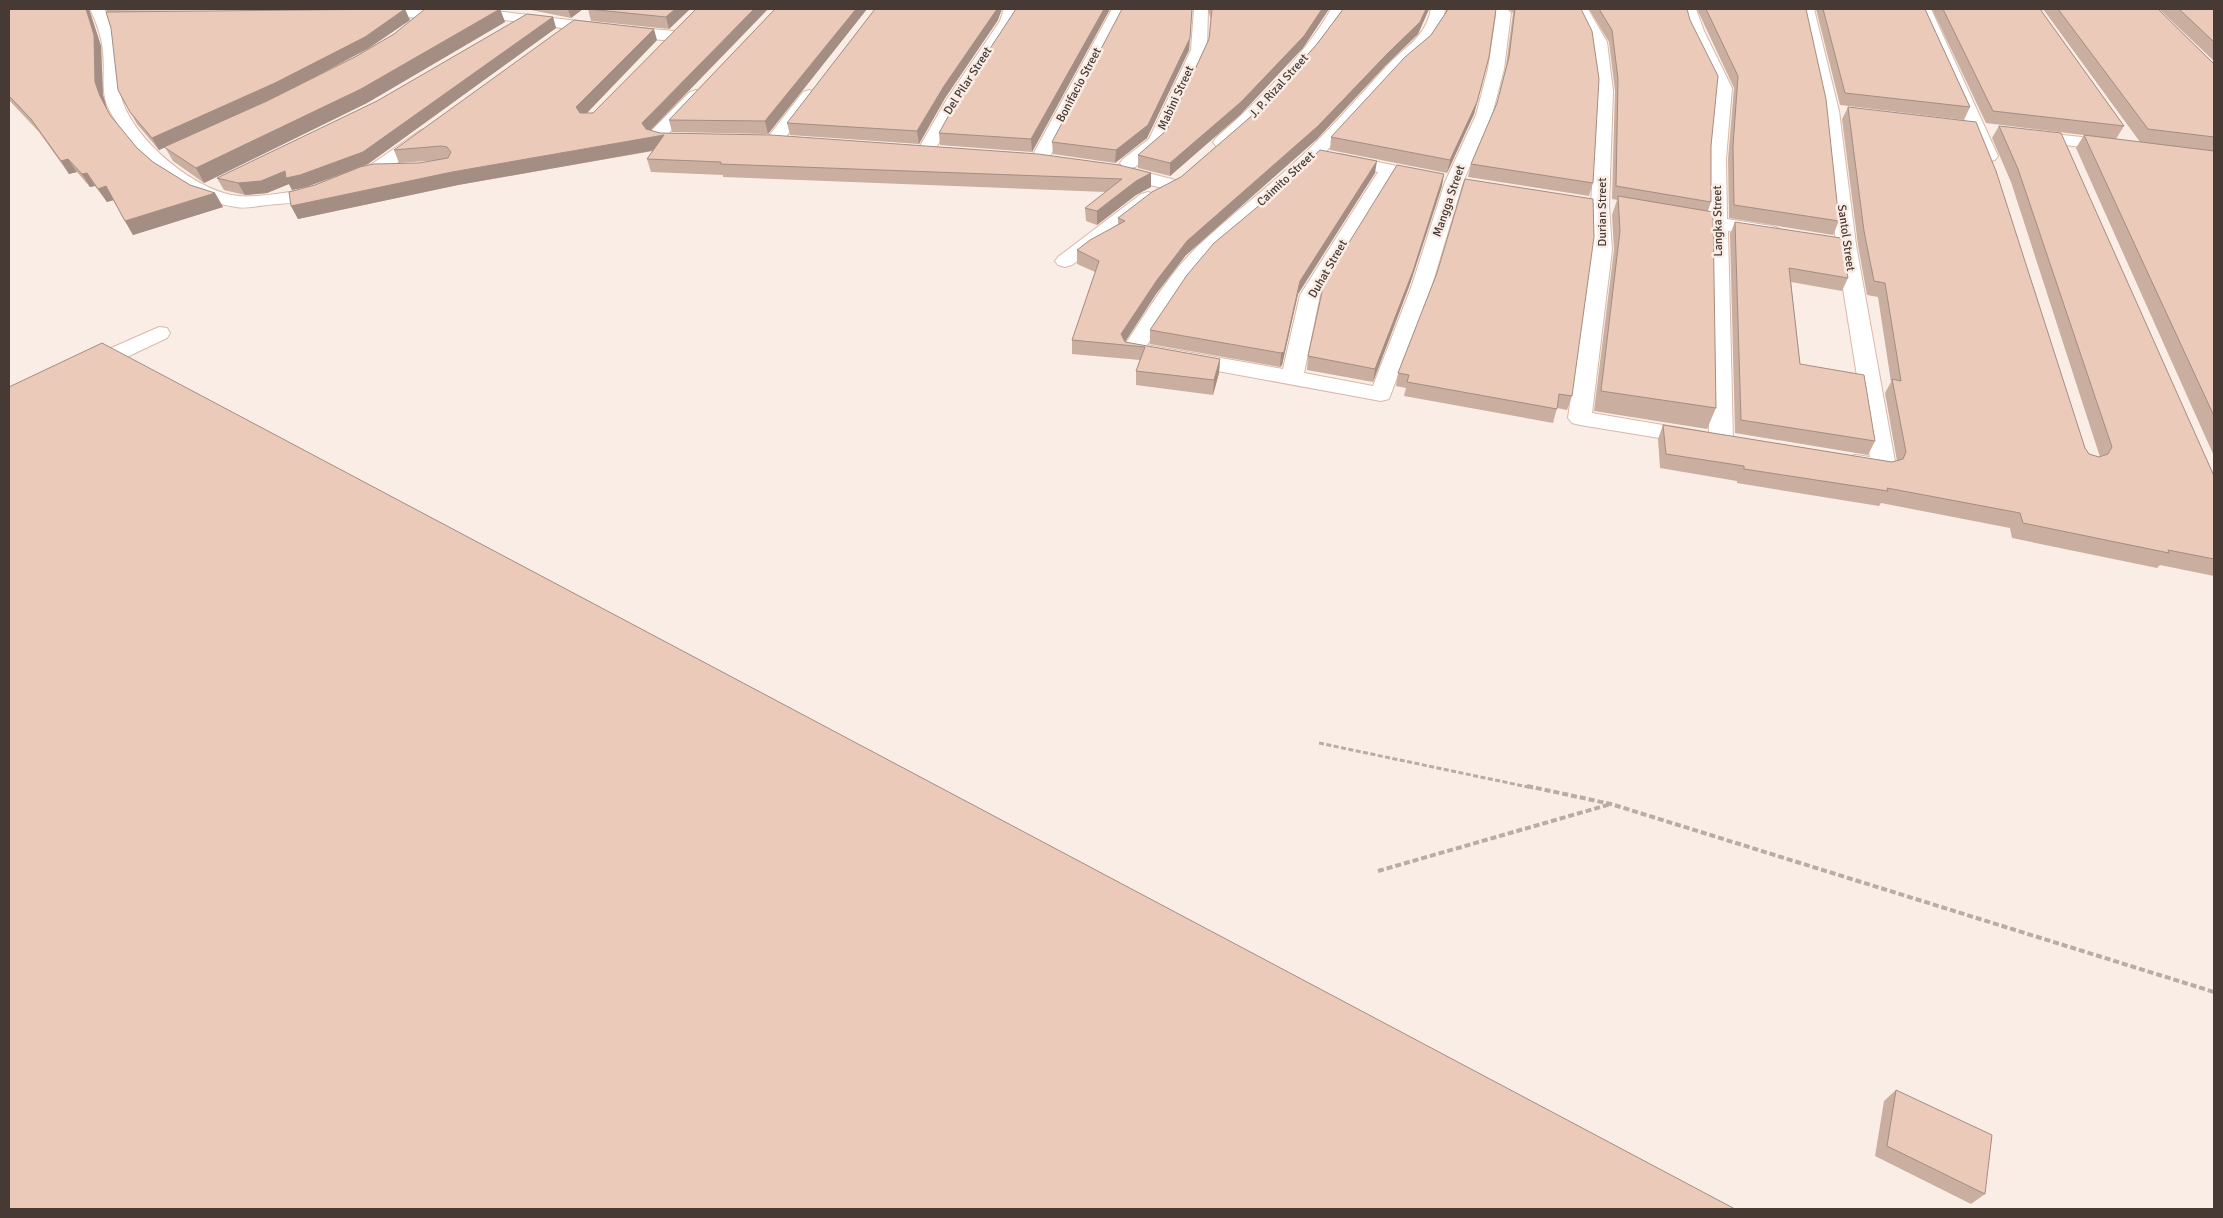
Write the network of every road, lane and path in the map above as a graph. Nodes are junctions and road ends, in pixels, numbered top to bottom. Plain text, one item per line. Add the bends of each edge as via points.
1 (1012, 9) edge
2 (1119, 9) edge
3 (1201, 9) edge
4 (1338, 9) edge
5 (1438, 9) edge
6 (1498, 9) edge
7 (1581, 9) edge
8 (1689, 9) edge
9 (1807, 9) edge
10 (1924, 9) edge
11 (430, 11) edge
12 (100, 13) edge
13 (352, 13) edge
14 (589, 13) dead end
15 (533, 14) edge
16 (160, 16) edge
17 (572, 26) junction
18 (410, 30) edge
19 (502, 34) edge
20 (553, 39) edge
21 (660, 50) edge
22 (704, 86) edge
23 (816, 87) edge
24 (1831, 112) junction
25 (1850, 114) edge
26 (442, 123) edge
27 (1958, 127) edge
28 (1988, 130) junction
29 (2122, 131) edge
30 (2016, 134) edge
31 (708, 140) edge
32 (755, 141) edge
33 (774, 141) junction
34 (793, 143) edge
35 (906, 152) edge
36 (1210, 152) edge
37 (925, 153) junction
38 (943, 154) edge
39 (1314, 154) junction
40 (1020, 159) edge
41 (1039, 160) junction
42 (1057, 163) edge
43 (1102, 168) edge
44 (375, 170) junction
45 (406, 170) edge
46 (1388, 170) junction
47 (1120, 171) junction
48 (1188, 172) edge
49 (1996, 174) edge
50 (357, 177) edge
51 (223, 180) edge
52 (339, 183) edge
53 (1173, 184) junction
54 (1463, 184) junction
55 (204, 192) junction
56 (1581, 202) edge
57 (1600, 206) junction
58 (1620, 208) edge
59 (1659, 214) edge
60 (1717, 223) junction
61 (1791, 236) edge
62 (1065, 261) dead end
63 (159, 333) dead end
64 (71, 375) edge
65 (1292, 377) junction
66 (1731, 442) joint
67 (1837, 460) edge
68 (1319, 743) dead end
69 (1611, 804) junction
70 (1378, 871) dead end
71 (2214, 992) edge

1 - 37 street, Del Pilar Street
2 - 41 street, Bonifacio Street
3 - 47 street, Mabini Street via 1199,50 1156,142
4 - 36 street, J. P. Rizal Street via 1309,52 1248,120
5 - 39 street, Caimito Street via 1436,22 1422,43 1396,65
6 - 54 street, Mangga Street via 1504,13 1496,69
7 - 57 street, Durian Street via 1599,42 1605,91
8 - 60 street, Langka Street via 1696,31 1724,88 1717,159
9 - 24 street, Santol Street
10 - 28 street
11 - 13 street
11 - 15 street
11 - 18 street
12 - 16 street
12 - 55 street via 111,50 113,98 133,134 164,157 186,184
14 - 17 street
15 - 17 street
15 - 19 street
17 - 20 street
17 - 21 street via 678,32
22 - 31 street via 656,136
23 - 33 street
24 - 25 street
24 - 67 street, Santol Street via 1837,243 1884,467
26 - 44 street
27 - 28 street
28 - 49 street
29 - 30 street via 2133,147 2066,149
32 - 33 street
33 - 34 street
35 - 37 street
37 - 38 street
39 - 46 street
39 - 65 street, Caimito Street via 1205,250 1177,283 1133,349
40 - 41 street
41 - 42 street
43 - 47 street
44 - 45 street
44 - 50 street
46 - 54 street
46 - 65 street, Duhat Street via 1310,295
47 - 53 street
48 - 53 street
51 - 55 street
52 - 55 street via 313,194 260,201 238,202
53 - 62 street via 1144,200
54 - 65 street, Mangga Street via 1382,394
56 - 57 street
57 - 58 street
57 - 66 street, Durian Street via 1602,250 1580,418
59 - 60 street
60 - 61 street
60 - 66 street, Langka Street
63 - 64 street
68 - 69 path
69 - 70 path
69 - 71 path

